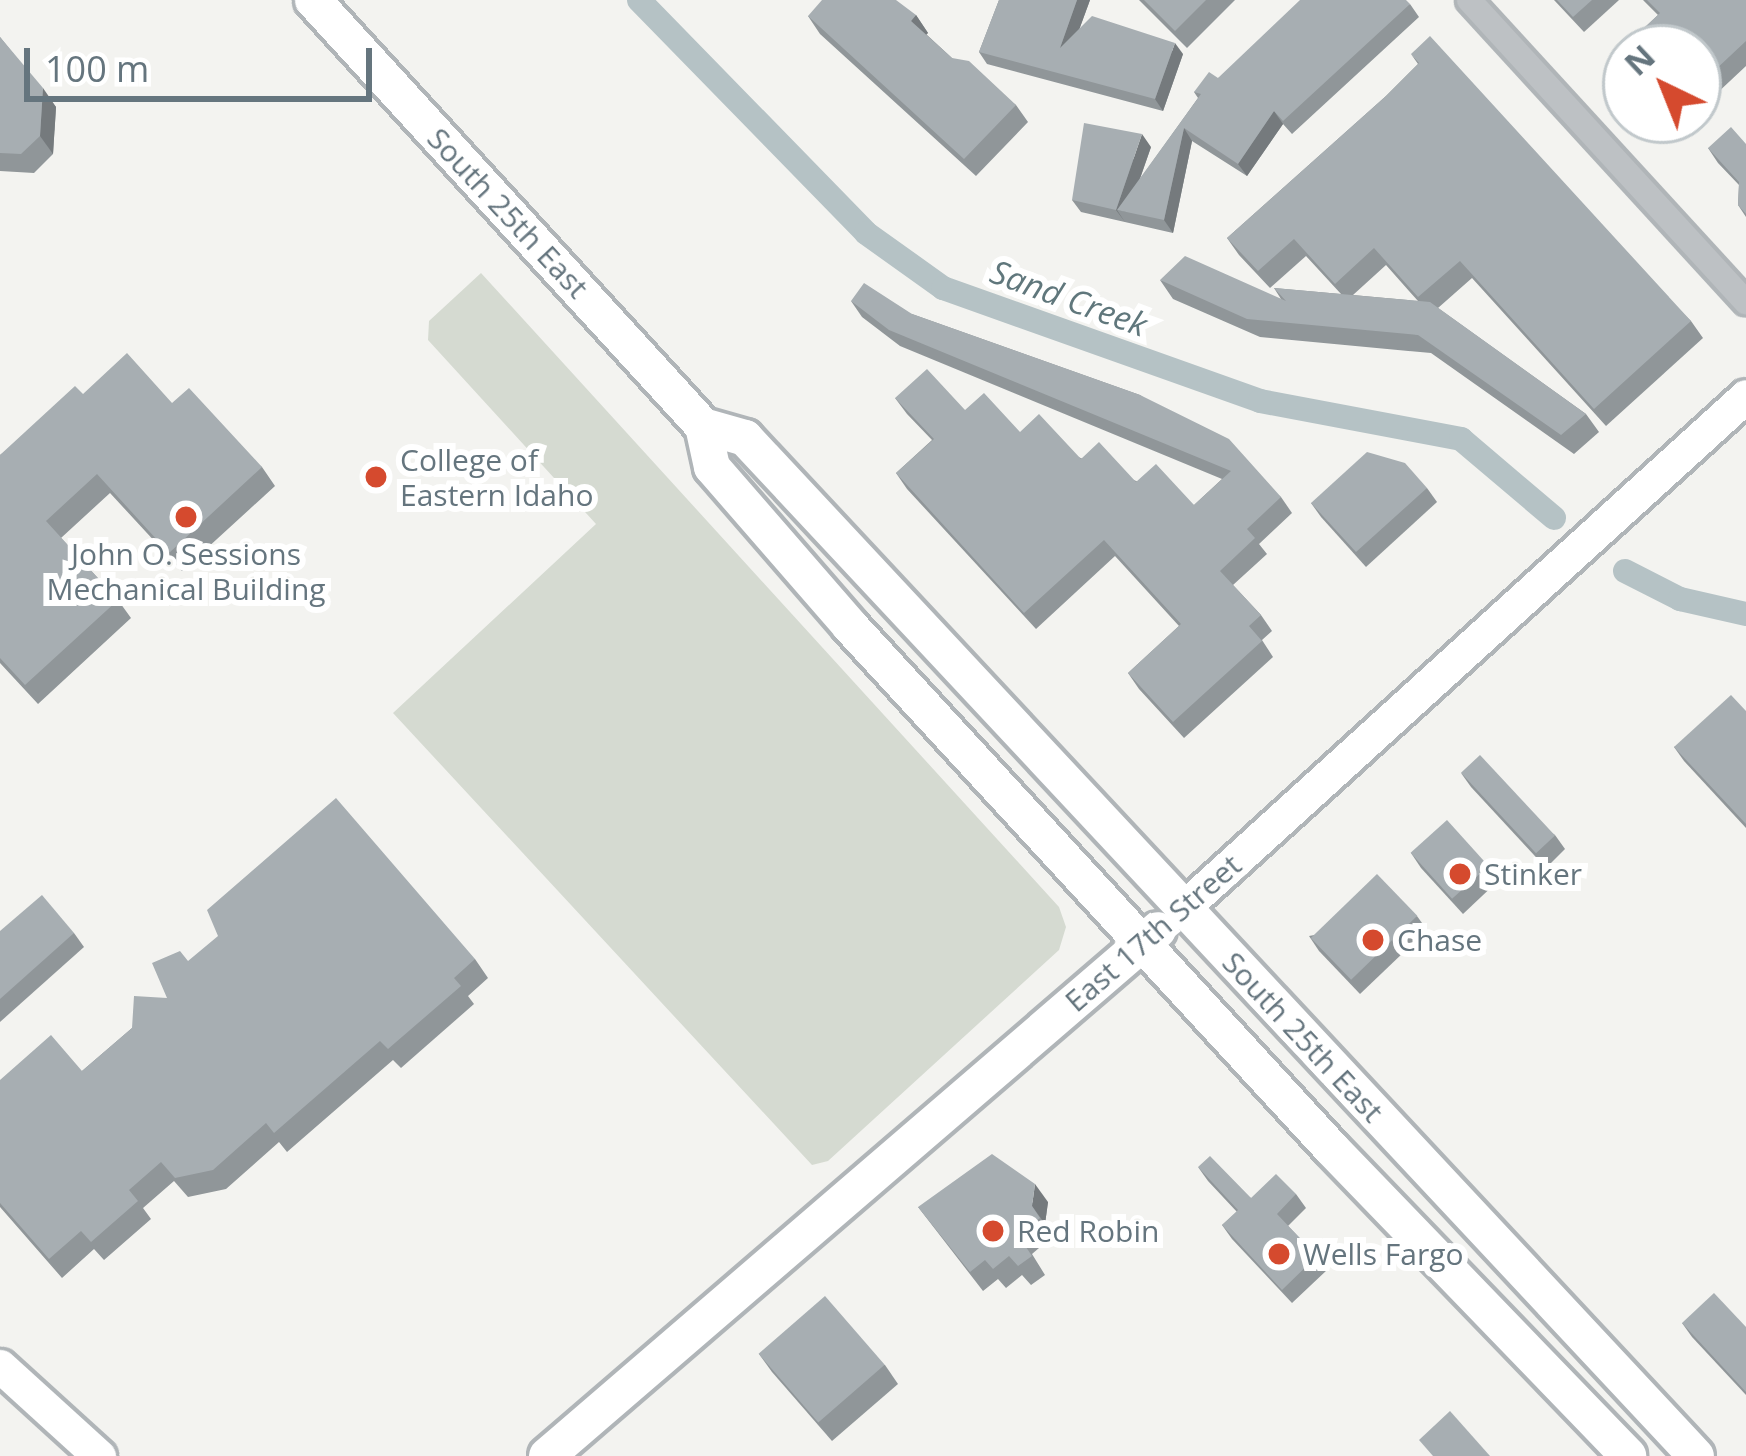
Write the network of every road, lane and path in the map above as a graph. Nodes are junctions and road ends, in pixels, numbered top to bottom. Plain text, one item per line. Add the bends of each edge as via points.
1 (313, 0) edge
2 (1469, 0) edge
3 (1746, 302) edge
4 (1746, 396) edge
5 (704, 425) junction
6 (1182, 909) junction
7 (1143, 943) junction
8 (0, 1366) edge
9 (99, 1456) edge
10 (547, 1456) edge
11 (1628, 1456) edge
12 (1696, 1456) edge

1 - 5 main road, South 25th East
2 - 3 street
4 - 6 main road, East 17th Street
5 - 6 main road, South 25th East via 746,438
5 - 7 main road, South 25th East via 712,467
6 - 7 main road, East 17th Street
6 - 12 main road, South 25th East
7 - 10 main road, East 17th Street
7 - 11 main road, South 25th East
8 - 9 main road

